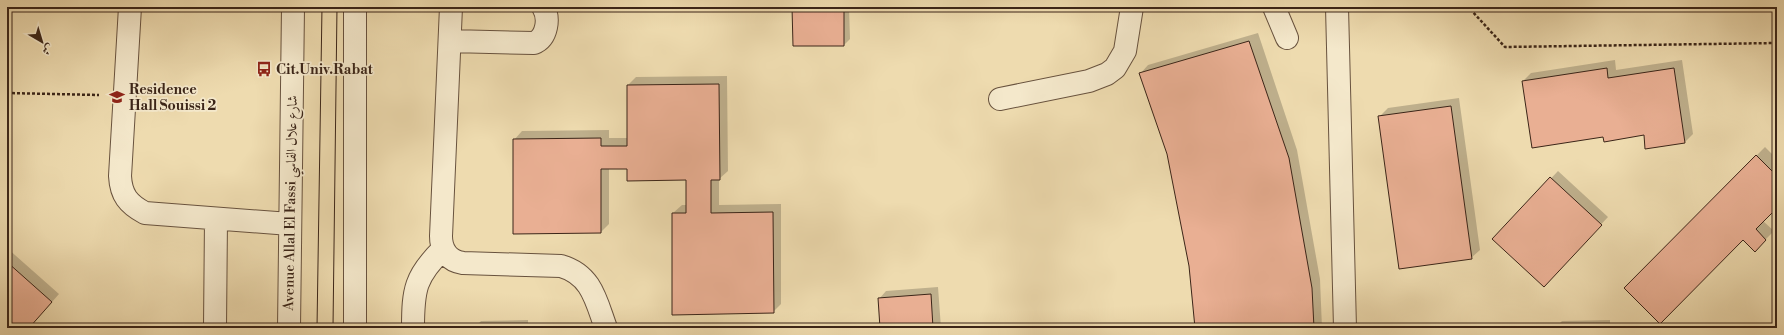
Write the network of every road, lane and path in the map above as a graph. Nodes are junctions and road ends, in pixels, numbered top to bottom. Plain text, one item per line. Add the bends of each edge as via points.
1 (130, 7) edge
2 (293, 7) edge
3 (355, 7) edge
4 (451, 7) edge
5 (543, 7) edge
6 (1132, 7) edge
7 (1274, 7) edge
8 (1337, 7) edge
9 (1420, 7) edge
10 (1287, 38) dead end
11 (450, 41) junction
12 (1777, 43) edge
13 (7, 93) edge
14 (126, 96) junction
15 (1000, 99) dead end
16 (216, 219) junction
17 (290, 224) junction
18 (443, 249) junction
19 (215, 328) edge
20 (289, 328) edge
21 (355, 328) edge
22 (413, 328) edge
23 (606, 328) edge
24 (1345, 328) edge

1 - 14 street
2 - 17 street, Avenue Allal El Fassi شارع علال الفاسي
3 - 21 street
4 - 11 street
5 - 11 street via 546,13 545,33 534,43
6 - 15 street via 1125,51 1115,68 1107,74 1089,81
7 - 10 street
8 - 24 street
9 - 12 path via 1471,10 1505,47
11 - 18 street via 441,241
13 - 14 path
14 - 16 street via 120,176 121,188 126,199 134,207 145,212
16 - 17 street
16 - 19 street
17 - 20 street, Avenue Allal El Fassi شارع علال الفاسي
18 - 22 street via 421,274 416,287 413,300
18 - 23 street via 450,258 463,263 561,266 572,269 588,283

